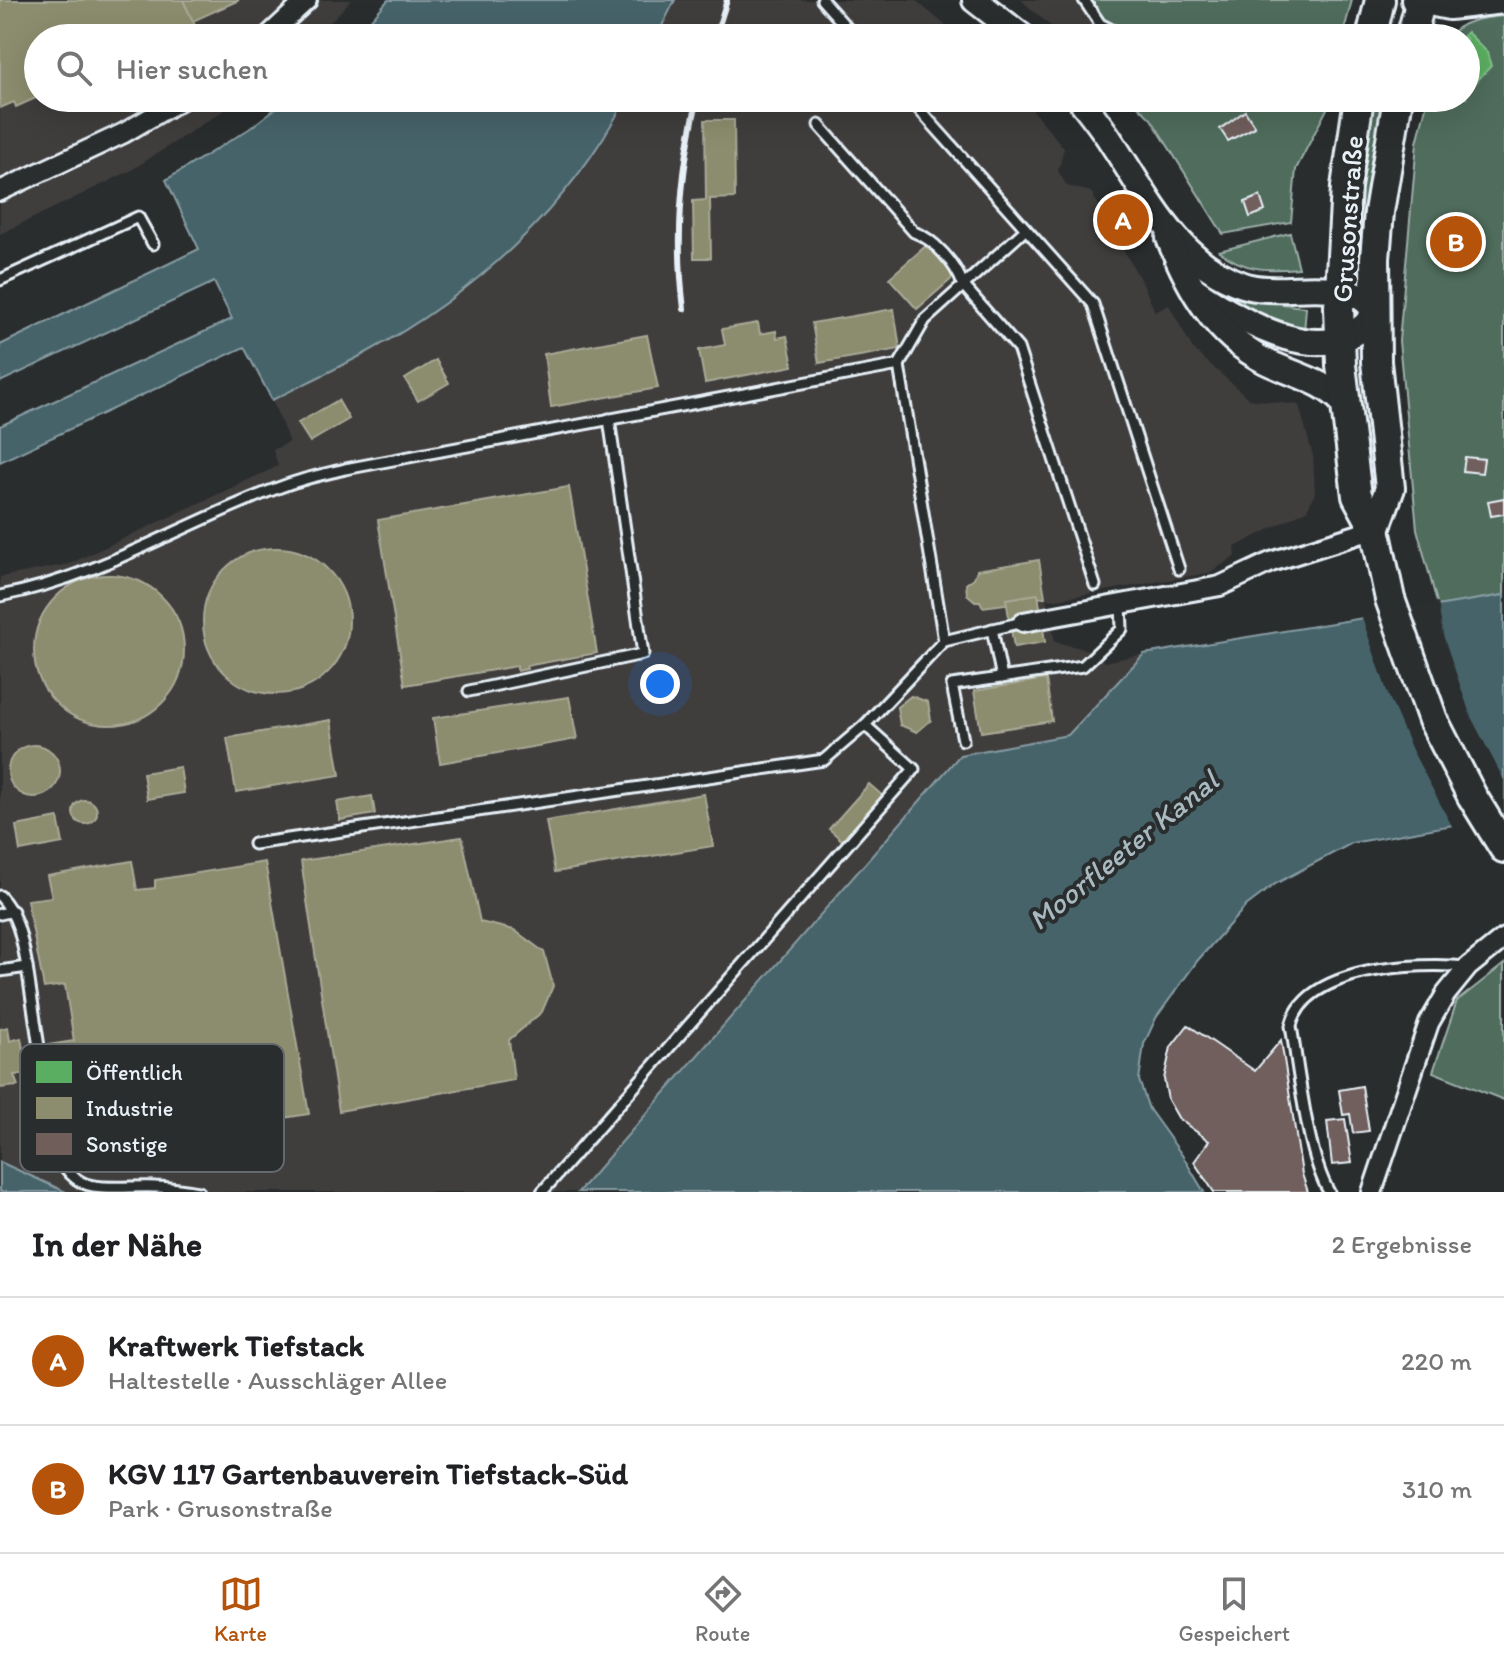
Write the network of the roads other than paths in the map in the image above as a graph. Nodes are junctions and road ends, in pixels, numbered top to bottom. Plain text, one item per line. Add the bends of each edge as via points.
1 (307, 0) edge
2 (822, 0) edge
3 (975, 0) edge
4 (1084, 0) edge
5 (1380, 0) edge
6 (1418, 1) edge
7 (1504, 1) edge
8 (281, 24) edge
9 (843, 24) edge
10 (1006, 24) edge
11 (1100, 24) edge
12 (1374, 24) edge
13 (1414, 24) edge
14 (160, 112) edge
15 (921, 112) edge
16 (1089, 112) edge
17 (1357, 112) edge
18 (1396, 112) edge
19 (819, 125) dead end
20 (0, 191) edge
21 (1164, 225) junction
22 (1025, 230) junction
23 (153, 244) dead end
24 (0, 280) edge
25 (963, 285) junction
26 (1340, 289) junction
27 (1195, 290) junction
28 (1375, 313) junction
29 (1339, 340) junction
30 (899, 365) junction
31 (1345, 405) junction
32 (609, 419) junction
33 (1375, 529) junction
34 (1179, 569) dead end
35 (1095, 585) dead end
36 (0, 596) edge
37 (1121, 604) junction
38 (1023, 622) joint
39 (992, 629) junction
40 (944, 641) junction
41 (1002, 678) junction
42 (469, 691) dead end
43 (865, 725) junction
44 (963, 740) dead end
45 (254, 844) dead end
46 (1504, 848) edge
47 (0, 896) edge
48 (13, 911) junction
49 (0, 914) edge
50 (1504, 938) edge
51 (27, 967) junction
52 (1468, 967) junction
53 (0, 971) edge
54 (38, 1044) edge
55 (67, 1172) edge
56 (199, 1192) edge
57 (542, 1192) edge
58 (1329, 1192) edge
59 (1372, 1192) edge

1 - 8 street
2 - 9 lane
3 - 10 street
4 - 11 lane
5 - 12 main road
6 - 7 street via 1449,7
6 - 13 main road
14 - 20 street
15 - 22 lane
16 - 21 street
17 - 26 main road, Grusonstraße
18 - 28 main road, Grusonstraße via 1379,212
19 - 25 lane via 914,232 926,236
21 - 26 street via 1215,272 1246,287
21 - 27 street
22 - 25 lane
22 - 34 lane via 1093,304
23 - 24 lane via 138,217
25 - 30 lane via 925,320
25 - 35 lane via 1018,348
26 - 28 street via 1359,295
26 - 29 main road, Grusonstraße
27 - 29 street via 1279,334 1314,343
27 - 31 street via 1231,339 1326,388
28 - 29 street
28 - 33 main road, Grusonstraße via 1390,488
29 - 31 main road, Grusonstraße
30 - 32 lane
30 - 40 lane
31 - 33 main road, Grusonstraße via 1357,496
32 - 36 lane via 288,484 98,569
32 - 42 lane via 643,654
33 - 37 street via 1271,562 1220,586
33 - 46 main road via 1404,643 1433,720
37 - 38 street
37 - 41 lane via 1122,629 1083,666
38 - 39 lane
39 - 40 lane
39 - 41 lane
40 - 43 lane
41 - 44 lane via 952,685
43 - 45 lane via 824,760
43 - 57 lane via 914,769
47 - 48 lane
48 - 49 lane
48 - 51 lane
50 - 52 street
51 - 53 lane
51 - 54 lane
52 - 58 lane via 1440,964 1354,975 1302,1000 1291,1026 1314,1153
52 - 59 street via 1429,1023
55 - 56 lane via 91,1186

